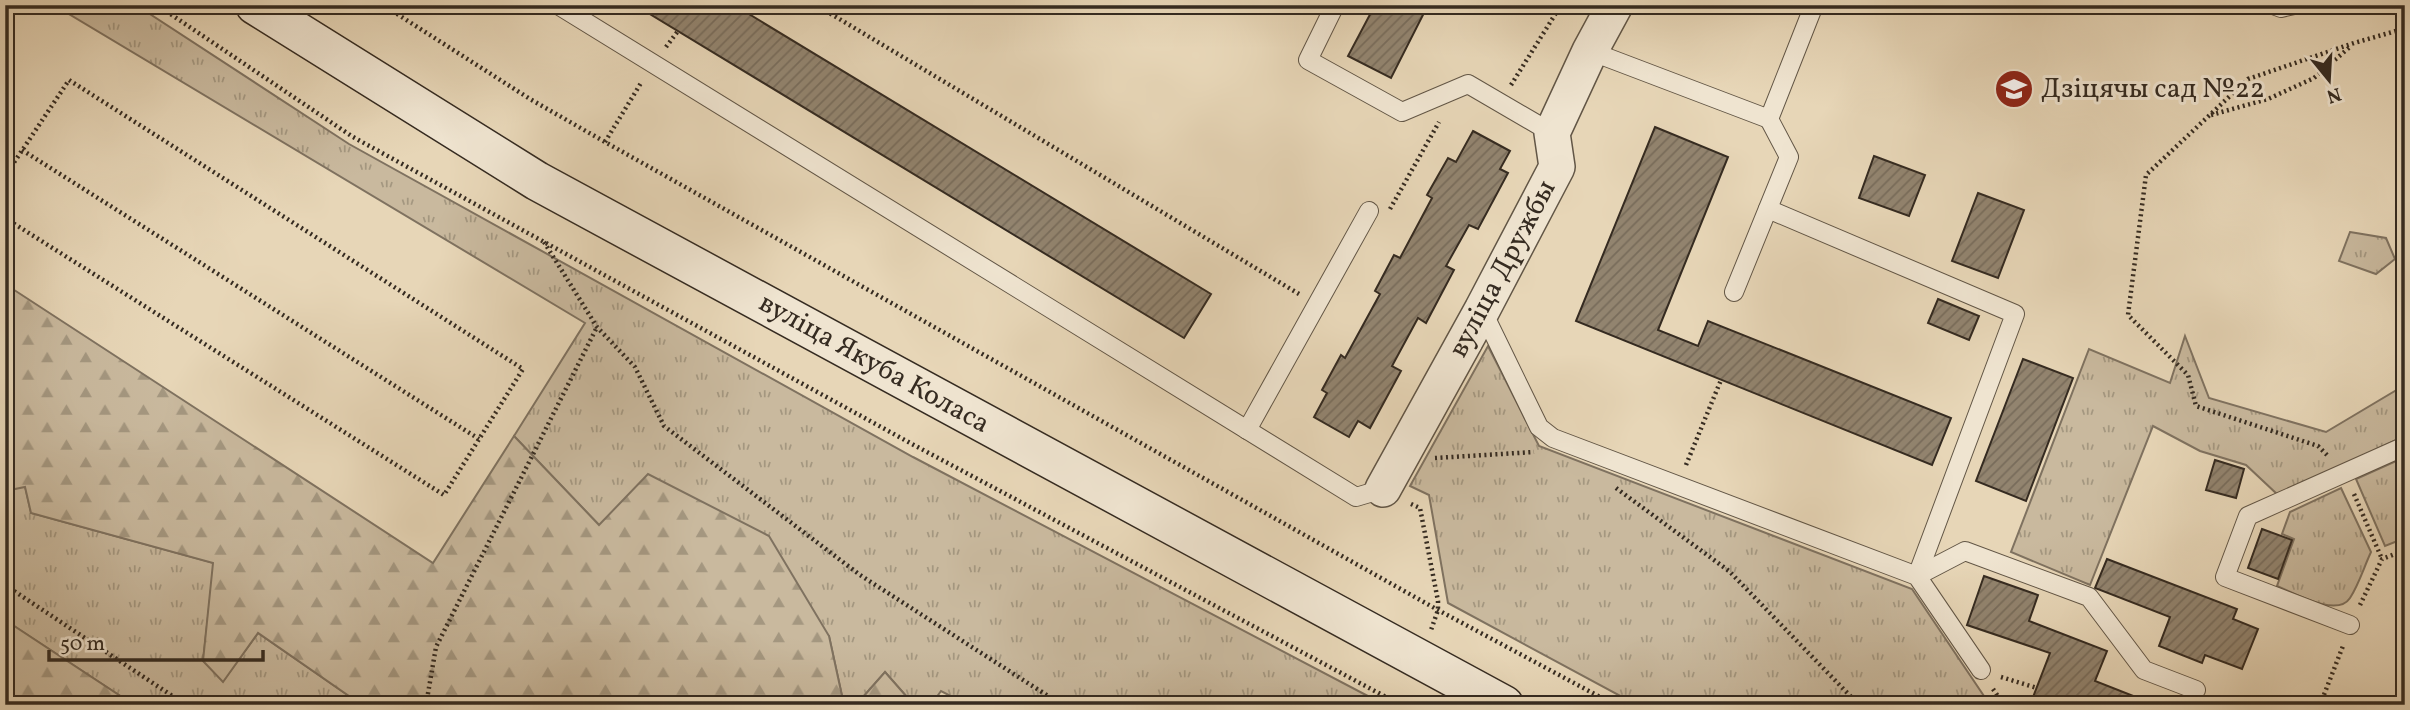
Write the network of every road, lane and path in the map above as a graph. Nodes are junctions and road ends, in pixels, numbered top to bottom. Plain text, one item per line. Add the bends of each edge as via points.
1 (157, 5) edge
2 (255, 5) edge
3 (383, 5) edge
4 (558, 5) edge
5 (817, 5) edge
6 (1335, 5) edge
7 (1561, 5) edge
8 (1615, 5) edge
9 (1814, 5) edge
10 (2273, 5) edge
11 (2294, 5) edge
12 (2405, 24) edge
13 (2354, 43) junction
14 (1590, 51) junction
15 (645, 77) dead end
16 (1501, 101) junction
17 (1446, 110) dead end
18 (2209, 116) junction
19 (1769, 119) junction
20 (1552, 133) junction
21 (605, 142) junction
22 (22, 150) junction
23 (5, 176) edge
24 (1768, 209) junction
25 (1377, 215) joint
26 (5, 218) edge
27 (544, 241) junction
28 (1734, 292) dead end
29 (1317, 305) junction
30 (1482, 310) junction
31 (597, 327) junction
32 (1721, 380) dead end
33 (1247, 430) junction
34 (479, 439) junction
35 (2405, 446) edge
36 (1538, 452) dead end
37 (1391, 474) junction
38 (2347, 478) junction
39 (1611, 484) dead end
40 (1678, 485) junction
41 (1420, 508) dead end
42 (2382, 559) dead end
43 (1917, 576) junction
44 (5, 585) edge
45 (1438, 601) dead end
46 (2350, 625) dead end
47 (1981, 670) joint
48 (2037, 688) dead end
49 (2196, 690) dead end
50 (1400, 704) edge
51 (186, 705) edge
52 (426, 705) edge
53 (1062, 705) edge
54 (1504, 705) edge
55 (1615, 705) edge
56 (1859, 705) edge

1 - 27 path via 353,137
2 - 54 street, вуліца Якуба Коласа via 537,181
3 - 21 path
4 - 33 lane
5 - 29 path
6 - 16 lane via 1308,60 1402,112 1468,84
7 - 16 path
8 - 14 street
9 - 19 lane
10 - 11 lane
12 - 13 path
13 - 18 path via 2314,78 2268,99
13 - 18 path via 2248,79
14 - 19 lane
14 - 20 street
15 - 21 path
16 - 20 lane
17 - 25 path
18 - 38 path via 2146,175 2129,315 2188,374 2196,406 2319,446
19 - 24 lane via 1789,157
20 - 30 street, вуліца Дружбы via 1557,167
21 - 55 path
22 - 23 path
22 - 34 path
22 - 34 path via 69,80 81,87 523,369
24 - 28 lane
24 - 43 lane via 2015,314
25 - 29 lane
26 - 34 path via 444,495
27 - 31 path
27 - 50 path
29 - 33 lane
30 - 37 street, вуліца Дружбы
30 - 40 lane via 1539,427 1553,438
31 - 52 path via 436,647
31 - 53 path via 635,367 664,426 860,575
32 - 40 path
33 - 37 lane via 1356,497
35 - 38 lane
36 - 37 path
38 - 42 path
38 - 46 lane via 2248,516 2225,577
39 - 56 path via 1729,571
40 - 43 lane
41 - 45 path
43 - 47 lane
43 - 49 lane via 1965,551 2089,597 2144,670
44 - 51 path
47 - 48 path

